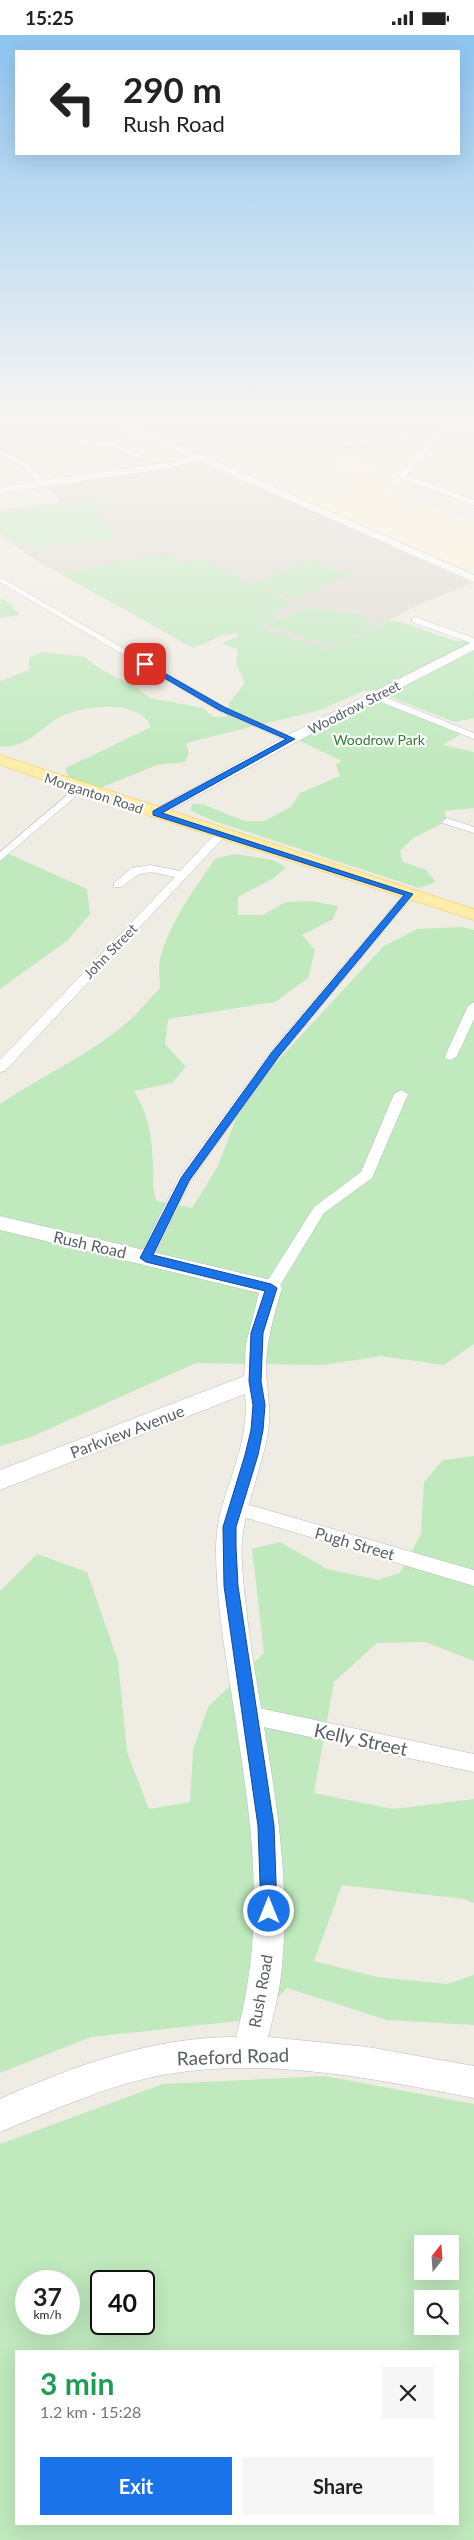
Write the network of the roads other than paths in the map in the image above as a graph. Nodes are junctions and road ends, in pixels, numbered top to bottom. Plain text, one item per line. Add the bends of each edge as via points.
1 (374, 535) edge
2 (0, 579) edge
3 (474, 579) edge
4 (415, 620) dead end
5 (474, 641) edge
6 (474, 645) edge
7 (374, 696) junction
8 (474, 736) edge
9 (291, 739) junction
10 (0, 760) edge
11 (79, 788) junction
12 (155, 813) junction
13 (447, 821) dead end
14 (474, 831) edge
15 (221, 834) junction
16 (0, 858) edge
17 (183, 875) junction
18 (118, 885) dead end
19 (409, 894) junction
20 (474, 915) edge
21 (474, 1006) edge
22 (451, 1056) dead end
23 (0, 1068) edge
24 (401, 1094) dead end
25 (0, 1223) edge
26 (146, 1258) junction
27 (271, 1288) junction
28 (255, 1381) junction
29 (0, 1480) edge
30 (236, 1508) junction
31 (474, 1578) edge
32 (249, 1715) junction
33 (474, 1763) edge
34 (248, 2052) junction
35 (474, 2082) edge
36 (0, 2116) edge

1 - 3 street
2 - 9 street via 222,709
4 - 5 street
6 - 7 street, Woodrow Street
7 - 8 street
7 - 9 street, Woodrow Street
9 - 12 street, Woodrow Street
10 - 11 main road, Morganton Road
11 - 12 main road, Morganton Road
11 - 16 street
12 - 15 main road, Morganton Road
13 - 14 street
15 - 17 street, John Street
15 - 19 main road, Morganton Road
17 - 18 street via 156,868 132,871
17 - 23 street, John Street
19 - 20 main road, Morganton Road
19 - 26 street via 275,1054 184,1180
21 - 22 street
24 - 27 street via 367,1175 319,1210
25 - 26 street, Rush Road
26 - 27 street, Rush Road
27 - 28 street, Rush Road via 257,1333
28 - 29 street, Parkview Avenue
28 - 30 street, Rush Road via 259,1405 257,1430
30 - 31 street, Pugh Street
30 - 32 street, Rush Road via 230,1527 231,1586
32 - 33 street, Kelly Street
32 - 34 street, Rush Road via 266,1826 270,1893 268,1964
34 - 35 street, Raeford Road via 360,2061
34 - 36 street, Raeford Road via 191,2055 147,2063

